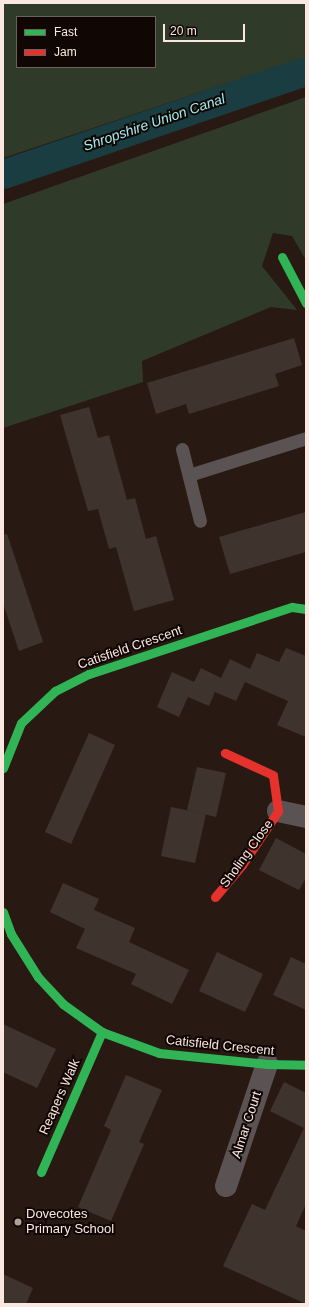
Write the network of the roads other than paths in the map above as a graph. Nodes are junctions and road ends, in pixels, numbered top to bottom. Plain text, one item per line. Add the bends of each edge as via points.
1 (282, 257) dead end
2 (306, 303) edge
3 (306, 438) edge
4 (182, 449) dead end
5 (189, 475) junction
6 (200, 521) dead end
7 (306, 609) edge
8 (225, 753) dead end
9 (3, 768) edge
10 (278, 811) junction
11 (306, 817) edge
12 (215, 897) dead end
13 (3, 912) edge
14 (7, 936) edge
15 (102, 1032) junction
16 (267, 1064) junction
17 (306, 1065) edge
18 (41, 1172) dead end
19 (226, 1186) dead end

1 - 2 street
3 - 5 lane
4 - 5 lane
5 - 6 lane
7 - 9 street, Catisfield Crescent via 292,607 89,674 55,691 21,723
8 - 10 street, Sholing Close via 273,775
10 - 11 street, Sholing Close
10 - 12 street, Sholing Close via 242,865
13 - 14 street, Catisfield Crescent
14 - 15 street, Catisfield Crescent via 38,977 63,1004
15 - 16 street, Catisfield Crescent via 159,1053
15 - 18 street, Reapers Walk
16 - 17 street, Catisfield Crescent
16 - 19 street, Almar Court

